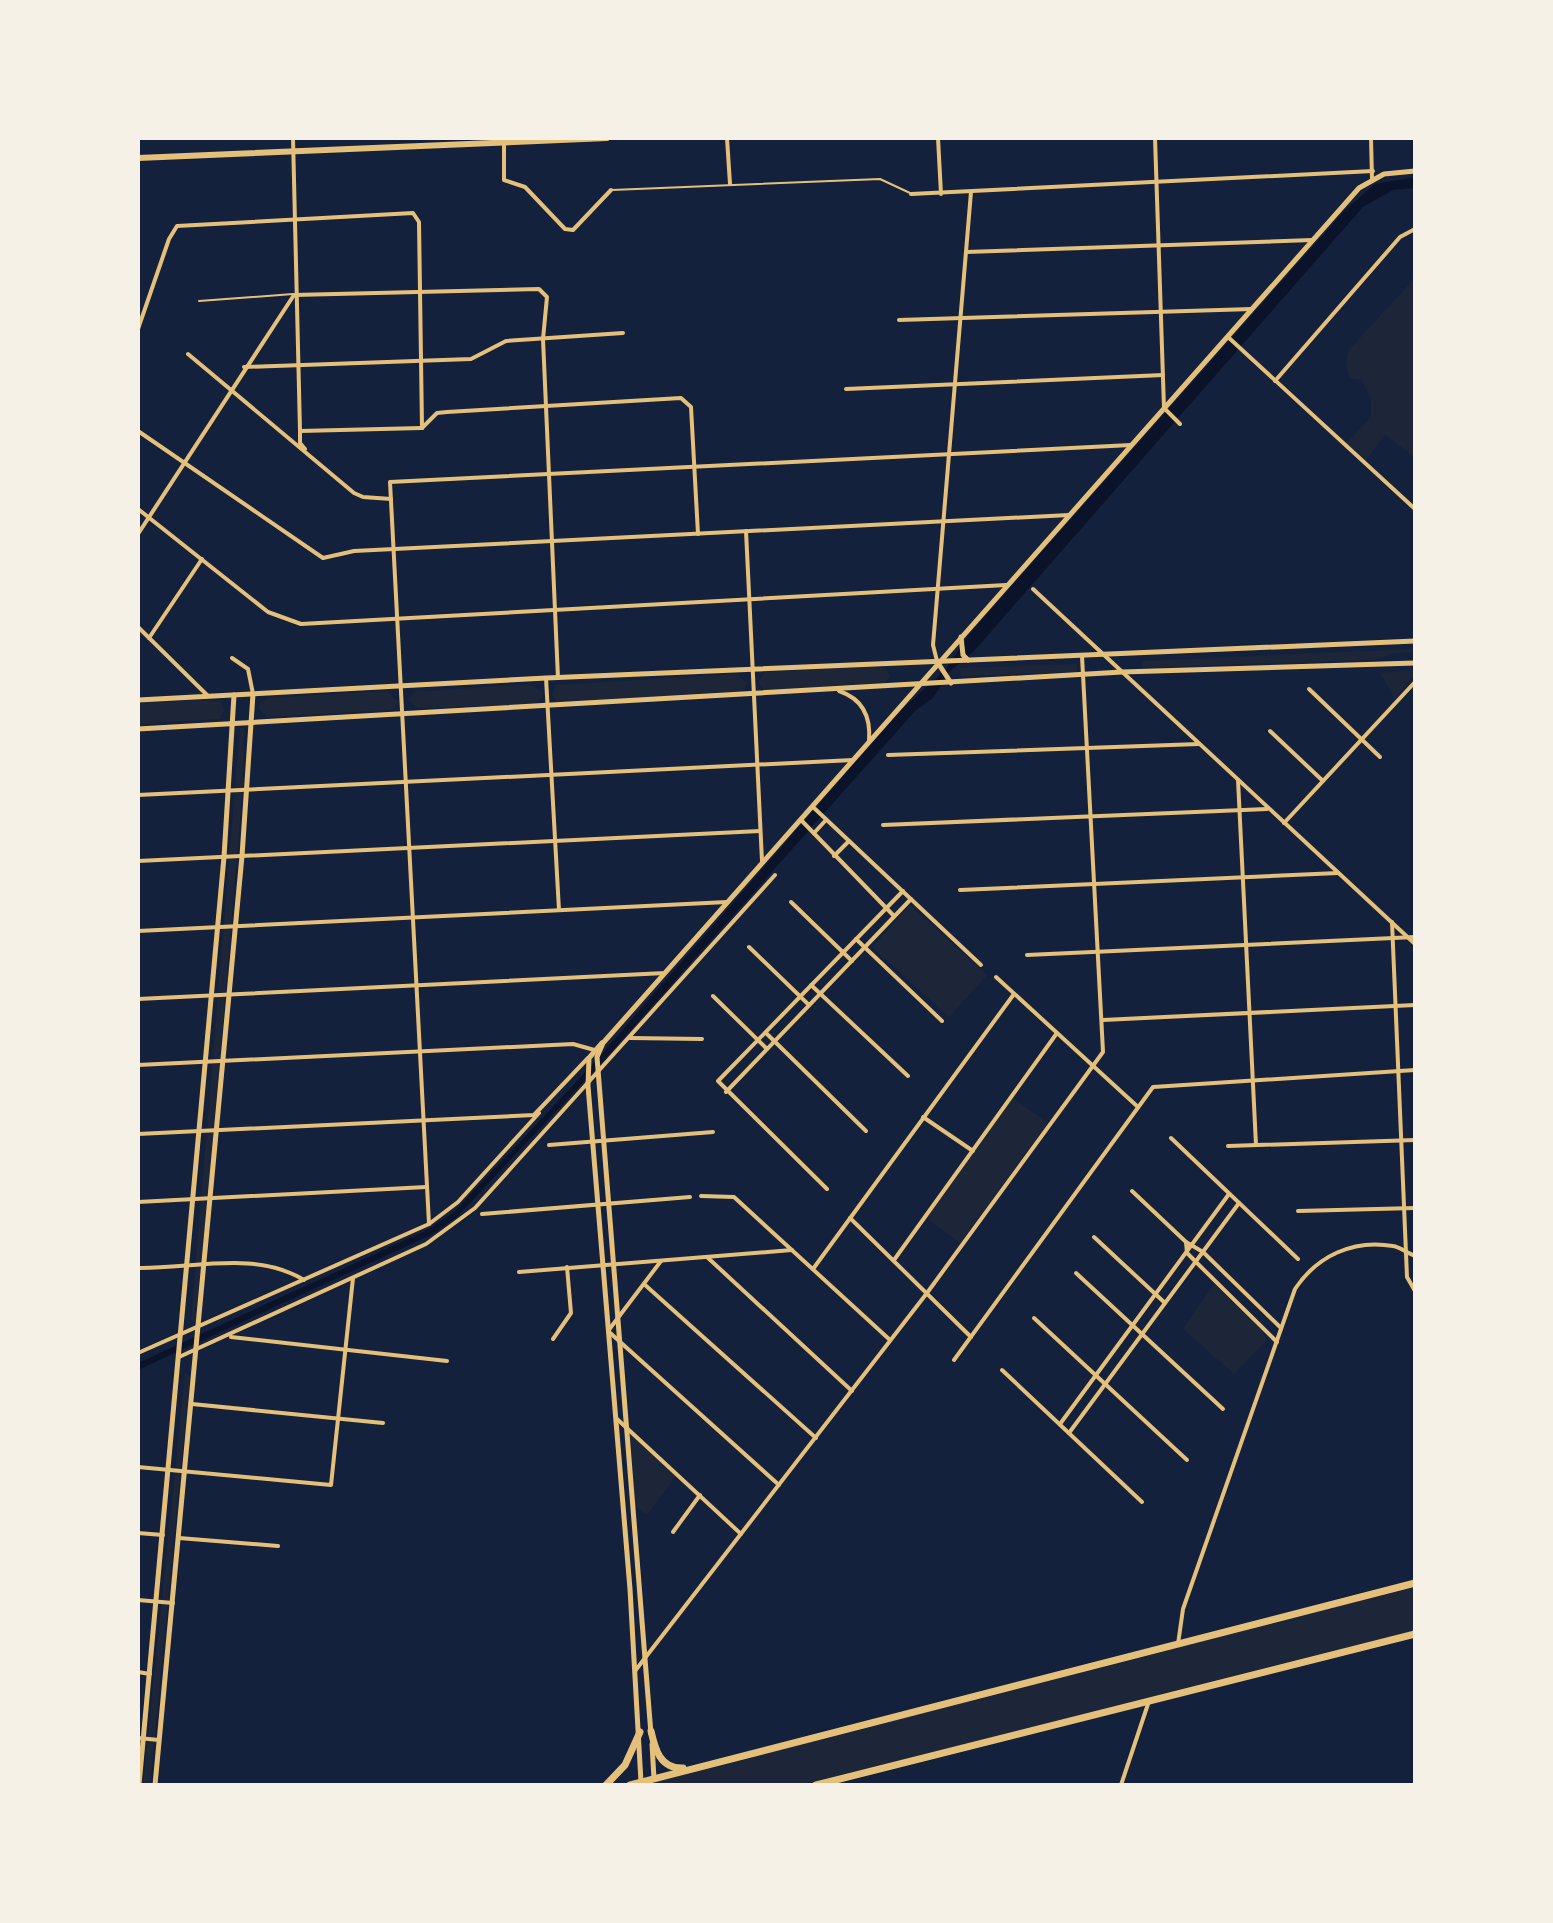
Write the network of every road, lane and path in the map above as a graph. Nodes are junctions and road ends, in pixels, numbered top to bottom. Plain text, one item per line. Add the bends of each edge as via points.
1 (293, 138) edge
2 (607, 138) edge
3 (727, 138) edge
4 (938, 138) edge
5 (1155, 138) edge
6 (1371, 138) edge
7 (504, 140) edge
8 (293, 151) junction
9 (138, 158) edge
10 (1373, 171) junction
11 (1415, 171) edge
12 (1372, 179) junction
13 (1156, 181) junction
14 (730, 184) junction
15 (611, 190) joint
16 (971, 192) junction
17 (911, 194) joint
18 (941, 194) junction
19 (295, 218) junction
20 (1415, 229) edge
21 (1312, 240) junction
22 (1158, 245) junction
23 (966, 252) junction
24 (420, 292) junction
25 (296, 295) junction
26 (199, 301) dead end
27 (1252, 309) junction
28 (1161, 312) junction
29 (960, 318) junction
30 (899, 320) dead end
31 (138, 329) edge
32 (623, 333) dead end
33 (543, 339) junction
34 (1230, 339) junction
35 (188, 354) dead end
36 (422, 361) junction
37 (298, 364) junction
38 (244, 367) junction
39 (1163, 375) junction
40 (1275, 381) junction
41 (955, 384) junction
42 (230, 389) junction
43 (846, 389) dead end
44 (546, 405) junction
45 (1165, 410) junction
46 (1180, 424) dead end
47 (422, 428) junction
48 (138, 431) edge
49 (300, 431) junction
50 (1131, 445) junction
51 (305, 449) junction
52 (949, 454) junction
53 (183, 463) junction
54 (694, 465) junction
55 (549, 474) junction
56 (391, 499) junction
57 (138, 509) edge
58 (1415, 509) edge
59 (1069, 515) junction
60 (149, 517) junction
61 (943, 521) junction
62 (746, 531) junction
63 (138, 534) edge
64 (698, 534) junction
65 (552, 541) junction
66 (394, 549) junction
67 (202, 559) junction
68 (1006, 585) junction
69 (937, 589) junction
70 (1033, 589) dead end
71 (749, 598) junction
72 (555, 608) junction
73 (398, 617) junction
74 (138, 628) edge
75 (961, 636) junction
76 (149, 638) junction
77 (1415, 641) edge
78 (1082, 655) junction
79 (1104, 656) junction
80 (232, 658) dead end
81 (969, 661) junction
82 (938, 663) junction
83 (1415, 663) edge
84 (752, 670) junction
85 (1122, 672) junction
86 (1083, 675) junction
87 (546, 678) junction
88 (558, 678) junction
89 (1415, 682) edge
90 (951, 683) junction
91 (401, 686) junction
92 (917, 686) junction
93 (1309, 689) dead end
94 (839, 691) junction
95 (253, 694) junction
96 (234, 695) junction
97 (753, 695) junction
98 (208, 696) junction
99 (138, 700) edge
100 (547, 704) junction
101 (402, 713) junction
102 (254, 722) junction
103 (234, 723) junction
104 (138, 729) edge
105 (1270, 731) dead end
106 (1362, 740) junction
107 (1199, 744) junction
108 (868, 745) junction
109 (1088, 748) junction
110 (888, 755) dead end
111 (1380, 757) dead end
112 (855, 759) junction
113 (757, 764) junction
114 (551, 774) junction
115 (1238, 780) junction
116 (406, 781) junction
117 (1323, 781) junction
118 (248, 789) junction
119 (228, 790) junction
120 (138, 795) edge
121 (813, 807) junction
122 (1269, 809) junction
123 (1240, 810) junction
124 (1093, 816) junction
125 (801, 820) junction
126 (826, 820) junction
127 (1284, 823) junction
128 (883, 825) dead end
129 (760, 831) junction
130 (814, 833) junction
131 (849, 840) junction
132 (555, 841) junction
133 (409, 848) junction
134 (242, 856) junction
135 (834, 856) junction
136 (224, 857) junction
137 (138, 861) edge
138 (762, 864) junction
139 (1338, 873) junction
140 (775, 875) dead end
141 (1243, 877) junction
142 (1096, 882) junction
143 (960, 890) dead end
144 (903, 891) junction
145 (911, 899) junction
146 (728, 902) junction
147 (791, 902) dead end
148 (886, 908) junction
149 (559, 910) junction
150 (894, 916) junction
151 (413, 917) junction
152 (1392, 922) junction
153 (236, 927) junction
154 (218, 928) junction
155 (138, 931) edge
156 (1408, 937) junction
157 (1415, 937) edge
158 (1393, 938) junction
159 (856, 939) junction
160 (1246, 944) junction
161 (1415, 944) edge
162 (749, 947) dead end
163 (865, 947) junction
164 (1100, 952) junction
165 (843, 953) junction
166 (1027, 955) dead end
167 (852, 961) junction
168 (981, 965) dead end
169 (665, 973) junction
170 (996, 977) dead end
171 (416, 984) junction
172 (811, 985) junction
173 (230, 993) junction
174 (820, 994) junction
175 (1014, 994) junction
176 (212, 995) junction
177 (713, 996) dead end
178 (800, 996) junction
179 (138, 999) edge
180 (809, 1005) junction
181 (1415, 1005) edge
182 (1396, 1006) junction
183 (1249, 1012) junction
184 (1103, 1020) junction
185 (942, 1021) dead end
186 (766, 1033) junction
187 (1057, 1033) junction
188 (630, 1038) junction
189 (702, 1039) dead end
190 (758, 1041) junction
191 (774, 1041) junction
192 (767, 1049) junction
193 (420, 1052) junction
194 (597, 1053) junction
195 (588, 1061) junction
196 (223, 1062) junction
197 (206, 1063) junction
198 (138, 1065) edge
199 (1093, 1066) junction
200 (1415, 1070) edge
201 (599, 1071) junction
202 (1399, 1071) junction
203 (908, 1076) dead end
204 (1252, 1079) junction
205 (588, 1083) junction
206 (726, 1092) junction
207 (1138, 1107) junction
208 (541, 1111) junction
209 (923, 1117) junction
210 (423, 1120) junction
211 (217, 1129) junction
212 (200, 1130) junction
213 (866, 1131) dead end
214 (713, 1132) dead end
215 (138, 1134) edge
216 (1171, 1138) dead end
217 (1402, 1140) junction
218 (1415, 1140) edge
219 (605, 1141) junction
220 (592, 1142) junction
221 (549, 1145) dead end
222 (1256, 1145) junction
223 (1228, 1146) dead end
224 (973, 1151) junction
225 (426, 1187) junction
226 (827, 1189) dead end
227 (1132, 1191) dead end
228 (1229, 1194) junction
229 (701, 1196) dead end
230 (690, 1197) dead end
231 (194, 1199) junction
232 (211, 1200) junction
233 (138, 1202) edge
234 (1239, 1203) junction
235 (610, 1204) junction
236 (597, 1205) junction
237 (1405, 1208) junction
238 (1415, 1208) edge
239 (1298, 1211) dead end
240 (482, 1214) dead end
241 (850, 1218) junction
242 (429, 1224) junction
243 (1094, 1237) dead end
244 (1186, 1242) junction
245 (1194, 1244) junction
246 (792, 1250) junction
247 (1203, 1252) junction
248 (1187, 1253) junction
249 (1406, 1253) junction
250 (1415, 1256) edge
251 (707, 1257) junction
252 (1298, 1259) dead end
253 (894, 1260) junction
254 (661, 1261) junction
255 (205, 1262) junction
256 (1196, 1262) junction
257 (615, 1263) junction
258 (602, 1264) junction
259 (188, 1265) junction
260 (567, 1267) junction
261 (138, 1268) edge
262 (813, 1269) junction
263 (519, 1272) dead end
264 (1076, 1273) dead end
265 (353, 1278) junction
266 (304, 1280) junction
267 (644, 1284) junction
268 (1415, 1291) edge
269 (927, 1293) junction
270 (1156, 1295) junction
271 (1165, 1303) junction
272 (619, 1317) junction
273 (1034, 1318) dead end
274 (199, 1326) junction
275 (1133, 1326) junction
276 (1281, 1328) junction
277 (608, 1331) junction
278 (182, 1332) junction
279 (1142, 1334) junction
280 (228, 1337) junction
281 (971, 1337) junction
282 (553, 1339) dead end
283 (890, 1340) junction
284 (1277, 1342) junction
285 (621, 1343) junction
286 (197, 1350) junction
287 (346, 1350) junction
288 (138, 1353) edge
289 (179, 1357) junction
290 (954, 1360) dead end
291 (447, 1361) dead end
292 (1002, 1370) dead end
293 (1096, 1376) junction
294 (1105, 1384) junction
295 (852, 1391) junction
296 (192, 1404) junction
297 (1223, 1409) dead end
298 (614, 1417) junction
299 (340, 1419) junction
300 (383, 1423) dead end
301 (1060, 1424) junction
302 (628, 1427) junction
303 (1069, 1433) junction
304 (816, 1438) junction
305 (1187, 1460) dead end
306 (138, 1467) edge
307 (169, 1470) junction
308 (186, 1471) junction
309 (780, 1485) junction
310 (700, 1495) junction
311 (634, 1501) junction
312 (1142, 1502) dead end
313 (622, 1503) junction
314 (673, 1532) dead end
315 (138, 1533) edge
316 (741, 1534) junction
317 (163, 1535) junction
318 (179, 1538) junction
319 (278, 1546) dead end
320 (1415, 1583) edge
321 (630, 1589) junction
322 (641, 1589) junction
323 (138, 1600) edge
324 (157, 1602) junction
325 (173, 1603) junction
326 (1415, 1634) edge
327 (1178, 1644) junction
328 (646, 1661) junction
329 (635, 1671) junction
330 (138, 1672) edge
331 (150, 1674) junction
332 (1149, 1701) junction
333 (651, 1731) junction
334 (640, 1732) junction
335 (141, 1738) edge
336 (160, 1740) junction
337 (693, 1770) junction
338 (654, 1779) junction
339 (641, 1782) junction
340 (139, 1785) edge
341 (155, 1785) edge
342 (606, 1785) edge
343 (630, 1785) edge
344 (816, 1785) edge
345 (1121, 1785) edge

1 - 8 street
2 - 7 main road
3 - 14 street
4 - 18 street
5 - 13 street
6 - 10 street
7 - 8 main road
7 - 15 street via 506,183 525,187 569,231
8 - 9 main road
8 - 19 street
10 - 12 street
10 - 13 street
11 - 12 street
12 - 21 street
13 - 16 street
13 - 22 street
14 - 15 lane
14 - 17 lane via 880,179
16 - 18 street
16 - 23 street
17 - 18 street
19 - 24 street via 413,213
19 - 25 street
19 - 31 street via 177,226
20 - 40 street via 1400,237
21 - 22 street
21 - 27 street
22 - 23 street
22 - 28 street
23 - 29 street
24 - 25 street
24 - 33 street via 539,289 547,297
24 - 36 street
25 - 26 lane
25 - 37 street
25 - 38 street
27 - 28 street
27 - 34 street
28 - 29 street
28 - 39 street
29 - 30 street
29 - 41 street
32 - 33 street
33 - 36 street via 501,343 471,359
33 - 44 street
34 - 40 street
34 - 45 street
35 - 42 street
36 - 37 street
36 - 47 street
37 - 38 street
37 - 49 street
38 - 42 street
39 - 41 street
39 - 45 street
40 - 58 street
41 - 43 street
41 - 52 street
42 - 51 street
42 - 53 street
44 - 47 street via 437,413
44 - 54 street via 686,400 691,407
44 - 55 street
45 - 46 street
45 - 50 street
47 - 49 street
48 - 53 street
49 - 51 street
50 - 52 street
50 - 59 street
51 - 56 street via 354,493
52 - 54 street
52 - 61 street
53 - 60 street
53 - 66 street via 316,555
54 - 55 street
54 - 64 street
55 - 56 street via 390,482
55 - 65 street
56 - 66 street
57 - 60 street
59 - 61 street
59 - 68 street
60 - 63 street
60 - 67 street
61 - 62 street
61 - 69 street
62 - 64 street
62 - 71 street
64 - 65 street
65 - 66 street
65 - 72 street
66 - 73 street
67 - 73 street via 268,612 289,622
67 - 76 street
68 - 69 street
68 - 75 street
69 - 71 street
69 - 82 street via 933,645
70 - 79 street
71 - 72 street
71 - 84 street
72 - 73 street
72 - 88 street
73 - 91 street
74 - 76 street
75 - 81 street
75 - 82 street
76 - 98 street
77 - 79 street
78 - 79 street
78 - 81 street
78 - 86 street
79 - 85 street
80 - 95 street via 248,669
81 - 82 street
82 - 84 street
82 - 90 street
82 - 92 street
83 - 85 street
84 - 88 street
84 - 97 street
85 - 86 street
85 - 107 street
86 - 90 street
86 - 109 street
87 - 88 street
87 - 91 street
87 - 100 street
89 - 106 street
90 - 92 street
91 - 95 street
91 - 101 street
92 - 94 street
92 - 108 street
93 - 106 street
94 - 97 street
94 - 108 street via 862,706 870,728
95 - 96 street
95 - 102 street
96 - 98 street
96 - 103 street
97 - 100 street
97 - 113 street
98 - 99 street
100 - 101 street
100 - 114 street
101 - 102 street
101 - 116 street
102 - 103 street
102 - 118 street
103 - 104 street
103 - 119 street
105 - 117 street
106 - 111 street
106 - 117 street
107 - 109 street
107 - 115 street
108 - 112 street
109 - 110 street
109 - 124 street
112 - 113 street
112 - 121 street
113 - 114 street
113 - 129 street
114 - 116 street
114 - 132 street
115 - 122 street
115 - 123 street
116 - 118 street
116 - 133 street
117 - 127 street
118 - 119 street
118 - 134 street
119 - 120 street
119 - 136 street
121 - 125 street
121 - 126 street
122 - 123 street
122 - 127 street
123 - 124 street
123 - 141 street
124 - 128 street
124 - 142 street
125 - 130 street
125 - 138 street
126 - 130 street
126 - 131 street
127 - 139 street
129 - 132 street
129 - 138 street
130 - 135 street
131 - 135 street
131 - 144 street
132 - 133 street
132 - 149 street
133 - 134 street
133 - 151 street
134 - 136 street
134 - 153 street
135 - 148 street
136 - 137 street
136 - 154 street
138 - 146 street
139 - 141 street
139 - 152 street
140 - 188 street
141 - 142 street
141 - 160 street
142 - 143 street
142 - 164 street
144 - 145 street
144 - 148 street
145 - 150 street
145 - 168 street
146 - 149 street
146 - 169 street
147 - 165 street
148 - 150 street
148 - 159 street
149 - 151 street
150 - 163 street
151 - 153 street
151 - 171 street
152 - 156 street
152 - 158 street
153 - 154 street
153 - 173 street
154 - 155 street
154 - 176 street
156 - 157 street
156 - 158 street
156 - 161 street
158 - 160 street
158 - 182 street
159 - 163 street
159 - 165 street
160 - 164 street
160 - 183 street
162 - 178 street
163 - 167 street
163 - 185 street
164 - 166 street
164 - 184 street
165 - 167 street
165 - 172 street
167 - 174 street
169 - 171 street
169 - 194 street
170 - 175 street
171 - 173 street
171 - 193 street
172 - 174 street
172 - 178 street
173 - 176 street
173 - 196 street
174 - 180 street
174 - 203 street
175 - 187 street
175 - 209 street
176 - 179 street
176 - 197 street
177 - 190 street
178 - 180 street
178 - 186 street
180 - 191 street
181 - 182 street
182 - 183 street
182 - 202 street
183 - 184 street
183 - 204 street
184 - 199 street via 1103,1052
186 - 190 street
186 - 191 street
187 - 199 street
187 - 224 street
188 - 189 street
188 - 201 street
190 - 192 street
190 - 206 street via 718,1083
191 - 192 street
191 - 213 street
192 - 206 street
193 - 194 street via 573,1044
193 - 196 street
193 - 210 street
194 - 195 street
194 - 201 street
195 - 205 street
195 - 208 street
196 - 197 street
196 - 211 street
197 - 198 street
197 - 212 street
199 - 207 street
199 - 269 street
200 - 202 street
201 - 205 street
201 - 219 street
202 - 204 street
202 - 217 street
204 - 207 street via 1153,1087
204 - 222 street
205 - 220 street
205 - 265 street via 459,1223
206 - 226 street
207 - 281 street
208 - 210 street
208 - 242 street via 458,1202
209 - 224 street
209 - 241 street
210 - 211 street
210 - 225 street
211 - 212 street
211 - 232 street
212 - 215 street
212 - 231 street
214 - 219 street
216 - 228 street
217 - 218 street
217 - 222 street
217 - 237 street
219 - 220 street
219 - 235 street
220 - 221 street
220 - 236 street
222 - 223 street
224 - 253 street
225 - 232 street
225 - 242 street
227 - 244 street
228 - 234 street
228 - 245 street
229 - 246 street via 734,1197
230 - 235 street
231 - 232 street
231 - 233 street
231 - 259 street
232 - 255 street
234 - 247 street
234 - 252 street
235 - 236 street
235 - 257 street
236 - 240 street
236 - 258 street
237 - 238 street
237 - 239 street
237 - 249 street
241 - 253 street
241 - 262 street
242 - 266 street
243 - 270 street
244 - 245 street
244 - 248 street
245 - 247 street
245 - 248 street
246 - 251 street
246 - 262 street
247 - 256 street
247 - 276 street
248 - 256 street
248 - 270 street
249 - 250 street
249 - 268 street via 1408,1283
249 - 276 street via 1396,1246 1362,1245 1323,1259 1295,1289
251 - 254 street
251 - 295 street
253 - 269 street
254 - 257 street
254 - 267 street
255 - 259 street
255 - 266 street via 284,1268
255 - 274 street
256 - 271 street
256 - 284 street
257 - 258 street
257 - 272 street
258 - 260 street
258 - 277 street
259 - 261 street
259 - 278 street
260 - 263 street
260 - 282 street via 571,1313
262 - 283 street
264 - 275 street
265 - 280 street
265 - 287 street
266 - 274 street
267 - 272 street
267 - 304 street
269 - 281 street
269 - 283 street
270 - 271 street
270 - 275 street
271 - 279 street
272 - 277 street
272 - 285 street
273 - 293 street
274 - 278 street
274 - 286 street
275 - 279 street
275 - 293 street
276 - 284 street
277 - 285 street
277 - 298 street
278 - 288 street
278 - 289 street
279 - 294 street
279 - 297 street
280 - 286 street
280 - 287 street
281 - 290 street
283 - 295 street
284 - 327 street via 1183,1609
285 - 302 street
285 - 309 street
286 - 289 street
286 - 296 street
287 - 291 street
287 - 299 street
289 - 307 street
292 - 301 street
293 - 294 street
293 - 301 street
294 - 303 street
294 - 305 street
295 - 304 street
296 - 299 street
296 - 308 street
298 - 302 street
298 - 313 street
299 - 300 street
299 - 308 street via 331,1485
301 - 303 street
302 - 310 street
302 - 311 street
303 - 312 street
304 - 309 street
306 - 307 street
307 - 308 street
307 - 317 street
308 - 318 street
309 - 316 street
310 - 314 street
310 - 316 street
311 - 313 street
311 - 322 street
313 - 321 street
315 - 317 street
316 - 328 street
317 - 324 street
318 - 319 street
318 - 325 street
320 - 327 highway
321 - 322 street
321 - 329 street
322 - 328 street
323 - 324 street
324 - 325 street
324 - 331 street
325 - 336 street
326 - 332 highway
327 - 337 highway
328 - 329 street
328 - 333 street
329 - 334 street
330 - 331 street
331 - 335 street
332 - 344 highway
332 - 345 street
333 - 337 highway via 658,1756 676,1769
333 - 338 street
334 - 339 street
334 - 342 highway via 625,1765
335 - 336 street
335 - 340 street
336 - 341 street
337 - 338 highway
338 - 339 highway
339 - 343 highway

